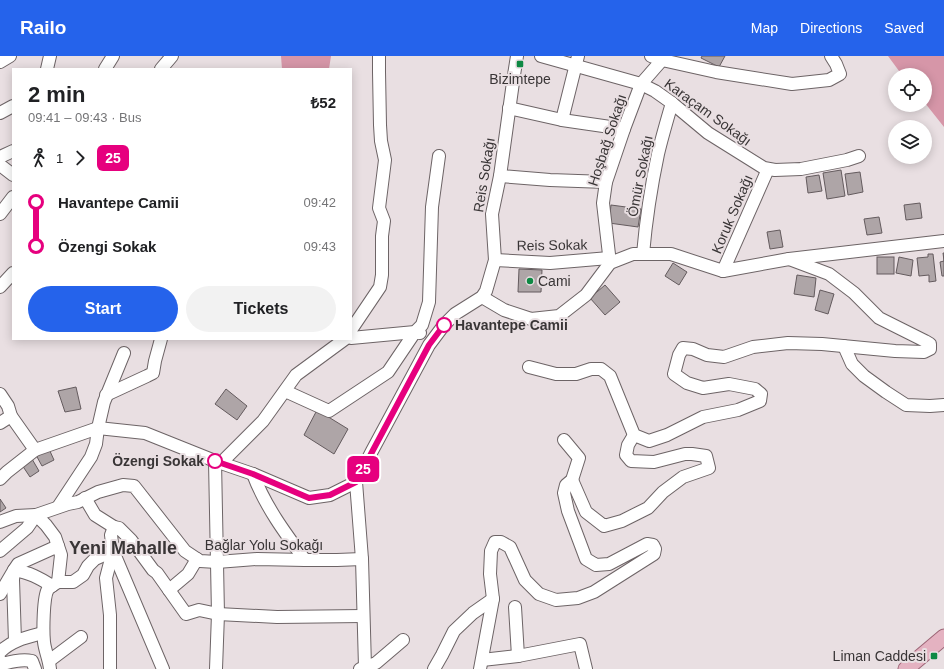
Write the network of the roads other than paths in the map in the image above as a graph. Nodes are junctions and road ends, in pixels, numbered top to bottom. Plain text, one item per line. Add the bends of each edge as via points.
1 (10, 56) edge
2 (50, 56) edge
3 (113, 56) edge
4 (172, 56) edge
5 (380, 56) edge
6 (517, 56) edge
7 (541, 56) edge
8 (831, 56) edge
9 (666, 58) edge
10 (577, 61) edge
11 (0, 62) edge
12 (47, 68) edge
13 (106, 68) edge
14 (162, 68) edge
15 (641, 84) junction
16 (672, 103) junction
17 (12, 107) edge
18 (509, 108) junction
19 (0, 113) edge
20 (562, 120) junction
21 (624, 129) junction
22 (12, 151) edge
23 (439, 156) dead end
24 (859, 156) dead end
25 (0, 157) edge
26 (0, 165) edge
27 (768, 169) junction
28 (12, 174) edge
29 (500, 176) junction
30 (606, 182) junction
31 (12, 198) edge
32 (0, 214) edge
33 (944, 241) edge
34 (643, 254) junction
35 (789, 259) junction
36 (494, 260) junction
37 (610, 260) junction
38 (723, 271) junction
39 (12, 274) edge
40 (0, 287) edge
41 (482, 297) junction
42 (352, 329) edge
43 (415, 332) junction
44 (434, 336) junction
45 (352, 338) edge
46 (161, 340) edge
47 (344, 340) edge
48 (844, 346) junction
49 (124, 352) dead end
50 (529, 367) dead end
51 (285, 391) junction
52 (0, 394) edge
53 (106, 395) junction
54 (944, 405) edge
55 (10, 416) junction
56 (0, 423) edge
57 (98, 428) junction
58 (634, 434) junction
59 (564, 440) dead end
60 (35, 450) junction
61 (218, 462) junction
62 (253, 474) junction
63 (0, 479) edge
64 (572, 480) junction
65 (356, 482) junction
66 (85, 498) junction
67 (58, 507) junction
68 (36, 515) junction
69 (0, 522) edge
70 (114, 527) junction
71 (58, 546) junction
72 (0, 552) edge
73 (113, 552) junction
74 (197, 559) junction
75 (362, 559) junction
76 (304, 560) junction
77 (217, 562) junction
78 (14, 570) junction
79 (55, 584) junction
80 (169, 590) junction
81 (0, 594) edge
82 (493, 599) junction
83 (515, 607) dead end
84 (218, 614) junction
85 (363, 616) junction
86 (44, 633) junction
87 (82, 636) dead end
88 (944, 637) edge
89 (403, 640) dead end
90 (15, 641) junction
91 (0, 652) edge
92 (518, 656) junction
93 (0, 660) edge
94 (50, 665) edge
95 (481, 665) edge
96 (363, 668) edge
97 (35, 669) edge
98 (110, 669) edge
99 (163, 669) edge
100 (216, 669) edge
101 (434, 669) edge
102 (586, 669) edge
103 (906, 669) edge

1 - 11 street
2 - 12 street
3 - 13 street
4 - 14 street
5 - 42 street via 380,125 385,160 379,208 384,221 382,275 380,287
6 - 18 street, Reis Sokağı
7 - 10 street, Karaçam Sokağı
8 - 9 street via 840,74 829,80 792,84 716,72
9 - 15 street, Hoşbağ Sokağı
10 - 15 street, Karaçam Sokağı
10 - 20 street
15 - 16 street, Karaçam Sokağı
15 - 21 street, Hoşbağ Sokağı
16 - 27 street, Karaçam Sokağı via 708,133
16 - 34 street, Ömür Sokağı via 658,152
17 - 19 street
18 - 20 street
18 - 29 street, Reis Sokağı
20 - 21 street
21 - 30 street, Hoşbağ Sokağı
22 - 25 street
23 - 43 street via 432,207 429,302 422,326
24 - 27 street, Karaçam Sokağı via 801,169
26 - 28 street
27 - 38 street, Koruk Sokağı
29 - 30 street
29 - 36 street, Reis Sokağı via 492,214
30 - 37 street, Hoşbağ Sokağı via 603,203
31 - 32 street
33 - 35 street
34 - 37 street, Reis Sokak
34 - 38 street, Reis Sokak via 671,254
35 - 38 street
35 - 48 street via 829,274 854,293 879,318 930,344 930,349 924,352 895,351
36 - 37 street, Reis Sokak
36 - 41 street, Reis Sokağı
37 - 41 street via 586,295 559,316 531,319 504,310
39 - 40 street
41 - 44 street via 455,314
43 - 44 street
43 - 45 street
43 - 51 street via 388,372 329,411
44 - 65 street
46 - 53 street via 152,373
47 - 51 street via 296,375
48 - 54 street via 852,364 864,376 906,405
48 - 58 street via 788,343 753,347 724,357 683,348 678,355 674,374 687,383 703,388 729,384 755,389 761,394 760,401 738,410 703,417 649,441
49 - 53 street
50 - 58 street via 556,374 576,374 601,369 610,376
51 - 61 street via 263,421
52 - 55 street via 8,406
53 - 57 street
55 - 56 street
55 - 60 street
57 - 60 street
57 - 61 street via 145,433
57 - 67 street via 91,457
58 - 64 street via 626,455 631,461 654,462 692,454 706,456 708,468 683,477 663,492 648,508 622,521 604,526 586,512
59 - 64 street via 580,458
60 - 63 street
61 - 62 street
61 - 77 street
62 - 65 street via 309,498 330,495
62 - 76 street via 272,513
64 - 82 street via 566,485 564,493 586,559 596,565 609,564 647,544 653,545 654,554 594,592 578,598 556,600 539,594 525,580 510,547 495,542 490,552
65 - 75 street
66 - 67 street, Bağlar Yolu Sokağı
66 - 70 street via 95,515
66 - 74 street, Bağlar Yolu Sokağı via 122,485 134,486 186,550
67 - 68 street, Bağlar Yolu Sokağı
68 - 69 street via 16,516
68 - 71 street via 55,537
68 - 72 street
70 - 73 street via 111,535
70 - 80 street via 120,528 131,540
71 - 78 street via 18,564
71 - 79 street via 61,555
73 - 79 street via 95,560 73,582
73 - 98 street via 106,578 110,615
73 - 99 street
74 - 77 street, Bağlar Yolu Sokağı
74 - 80 street via 188,574
75 - 76 street, Bağlar Yolu Sokağı
75 - 85 street
76 - 77 street, Bağlar Yolu Sokağı via 257,559
77 - 84 street
78 - 79 street via 27,572
78 - 81 street
78 - 90 street
79 - 86 street via 47,590
80 - 84 street via 186,614 199,610
82 - 95 street
82 - 101 street via 472,613 454,631
83 - 92 street
84 - 85 street via 276,617
84 - 100 street
85 - 96 street
86 - 90 street
86 - 94 street
87 - 94 street
88 - 103 main road
89 - 96 street via 376,663
90 - 91 street
92 - 95 street
92 - 102 street via 580,644
93 - 97 street via 3,664 32,661

